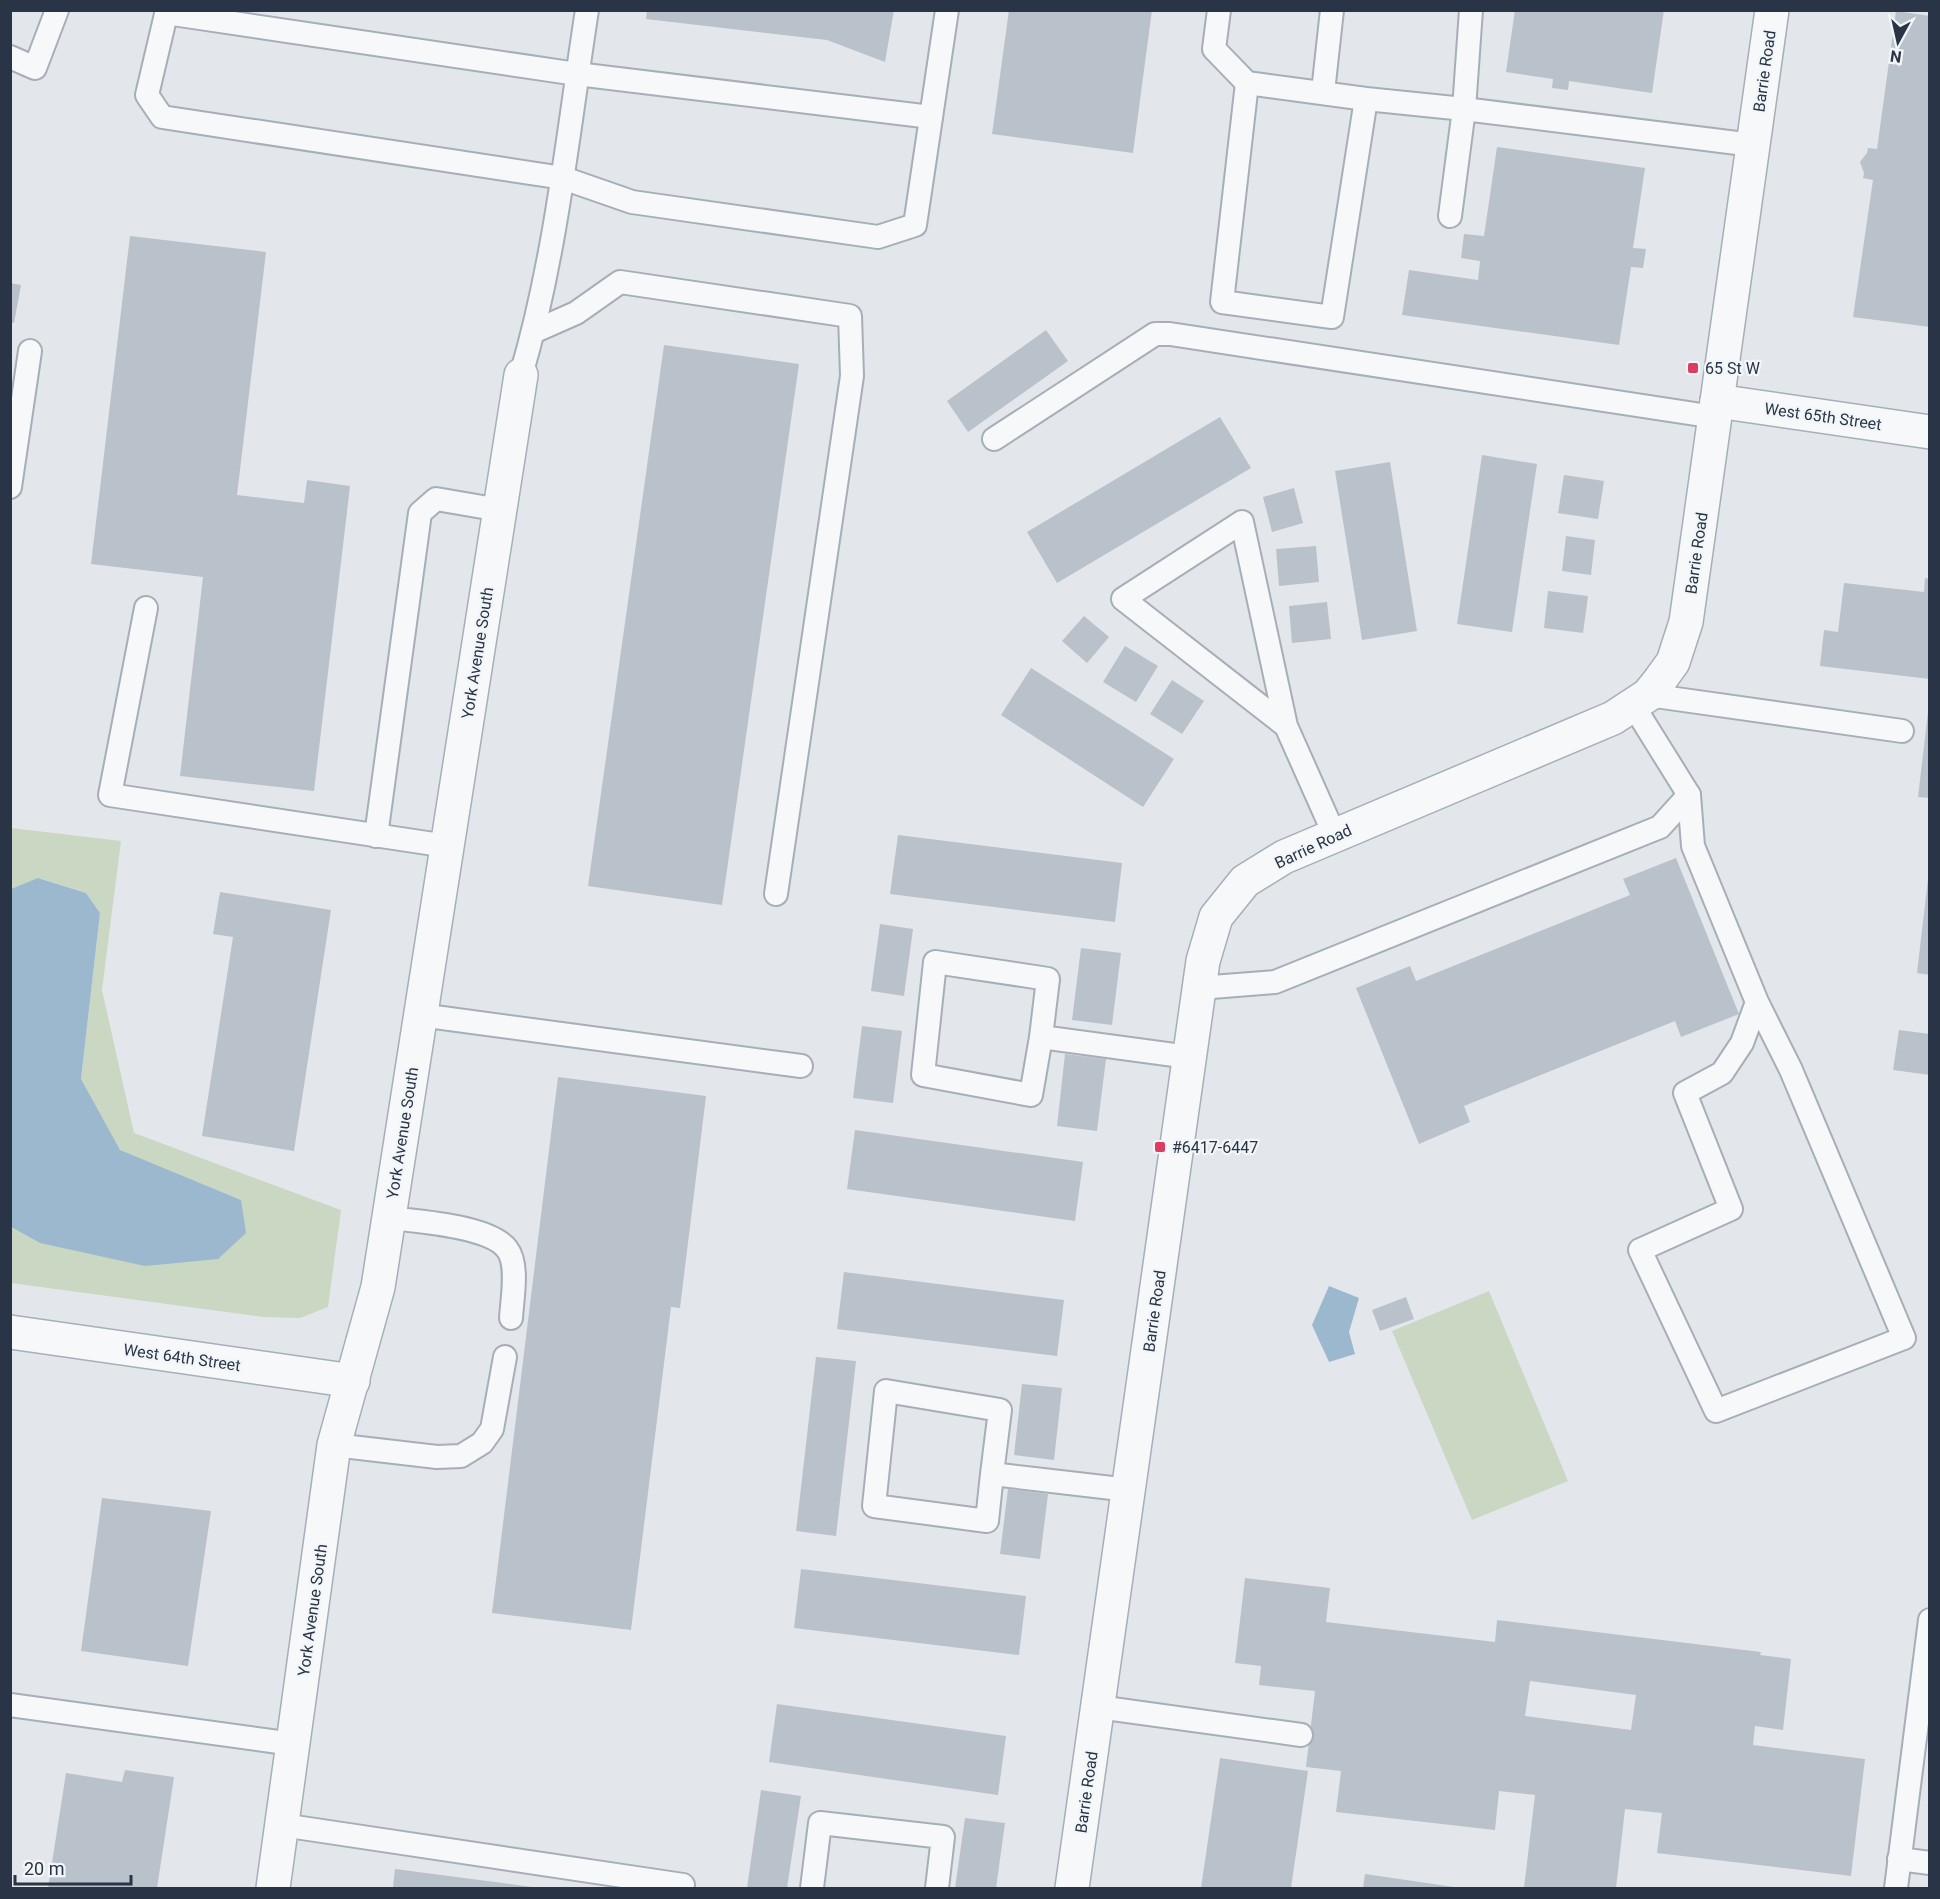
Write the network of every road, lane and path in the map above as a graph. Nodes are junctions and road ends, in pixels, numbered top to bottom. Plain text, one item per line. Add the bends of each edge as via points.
1 (57, 10) edge
2 (587, 10) edge
3 (947, 10) edge
4 (1219, 10) edge
5 (1332, 10) edge
6 (1471, 10) edge
7 (1772, 10) edge
8 (167, 12) edge
9 (10, 57) edge
10 (577, 74) junction
11 (1247, 82) junction
12 (1323, 92) junction
13 (1366, 99) junction
14 (1464, 109) junction
15 (931, 117) junction
16 (1753, 145) junction
17 (563, 178) junction
18 (1450, 216) dead end
19 (533, 332) junction
20 (30, 351) dead end
21 (521, 375) joint
22 (1716, 409) junction
23 (1929, 432) edge
24 (994, 439) dead end
25 (10, 487) edge
26 (500, 510) junction
27 (146, 608) dead end
28 (1640, 700) junction
29 (1286, 726) junction
30 (1902, 730) dead end
31 (1689, 795) junction
32 (376, 836) junction
33 (1335, 836) junction
34 (447, 846) junction
35 (776, 894) dead end
36 (1199, 988) junction
37 (1757, 1002) junction
38 (420, 1015) junction
39 (1041, 1037) junction
40 (1189, 1057) junction
41 (801, 1066) dead end
42 (388, 1218) junction
43 (511, 1318) dead end
44 (10, 1332) edge
45 (506, 1357) dead end
46 (353, 1381) junction
47 (334, 1445) junction
48 (992, 1474) junction
49 (1129, 1490) junction
50 (1929, 1620) edge
51 (10, 1705) edge
52 (1098, 1707) junction
53 (1301, 1735) dead end
54 (293, 1744) junction
55 (282, 1825) junction
56 (1899, 1859) junction
57 (1929, 1863) edge
58 (683, 1885) dead end
59 (273, 1888) edge
60 (812, 1888) edge
61 (937, 1888) edge
62 (1072, 1888) edge
63 (1896, 1888) edge

1 - 9 lane via 35,68
2 - 10 lane
3 - 15 lane
4 - 11 lane via 1214,50
5 - 12 lane
6 - 14 lane
7 - 16 street, Barrie Road
8 - 10 lane
8 - 17 lane via 147,95 162,117
10 - 15 lane
10 - 17 lane
11 - 12 lane
11 - 13 lane via 1222,302 1332,317
12 - 13 lane
13 - 14 lane
14 - 16 lane
14 - 18 lane
15 - 17 lane via 915,225 878,237 632,201
16 - 22 street, Barrie Road
17 - 19 lane
19 - 21 lane
19 - 35 lane via 576,314 620,282 850,316 852,376
20 - 25 lane
21 - 26 street, York Avenue South
22 - 23 street, West 65th Street
22 - 24 lane via 1155,334
22 - 28 street, Barrie Road via 1686,622 1673,662
26 - 32 lane via 436,499 420,513
26 - 34 street, York Avenue South
27 - 32 lane via 110,795
28 - 30 lane
28 - 31 lane
28 - 33 street, Barrie Road via 1613,718
29 - 29 lane via 1123,599 1242,522 1279,692
29 - 33 lane
31 - 36 lane via 1660,827 1275,982
31 - 37 lane via 1694,846
32 - 34 lane
33 - 36 street, Barrie Road via 1284,857 1245,881 1216,917
34 - 38 street, York Avenue South
36 - 40 street, Barrie Road
37 - 37 lane via 1791,1070 1904,1338 1716,1411 1640,1250 1731,1209 1685,1094 1722,1073 1742,1043
38 - 41 lane
38 - 42 street, York Avenue South
39 - 39 lane via 1030,1095 923,1075 934,962 1048,979
39 - 40 lane
40 - 49 street, Barrie Road
42 - 43 lane via 492,1236 508,1250 514,1272
42 - 46 street, York Avenue South via 378,1287
44 - 46 street, West 64th Street
45 - 47 lane via 492,1429 482,1443 461,1456
46 - 47 street, York Avenue South
47 - 54 street, York Avenue South
48 - 48 lane via 987,1521 874,1506 886,1391 1000,1410
48 - 49 lane
49 - 52 street, Barrie Road
50 - 56 lane
51 - 54 lane
52 - 53 lane
52 - 62 street, Barrie Road
54 - 55 street, York Avenue South
55 - 58 lane
55 - 59 street, York Avenue South
56 - 57 lane
56 - 63 lane
60 - 61 lane via 820,1823 943,1837

